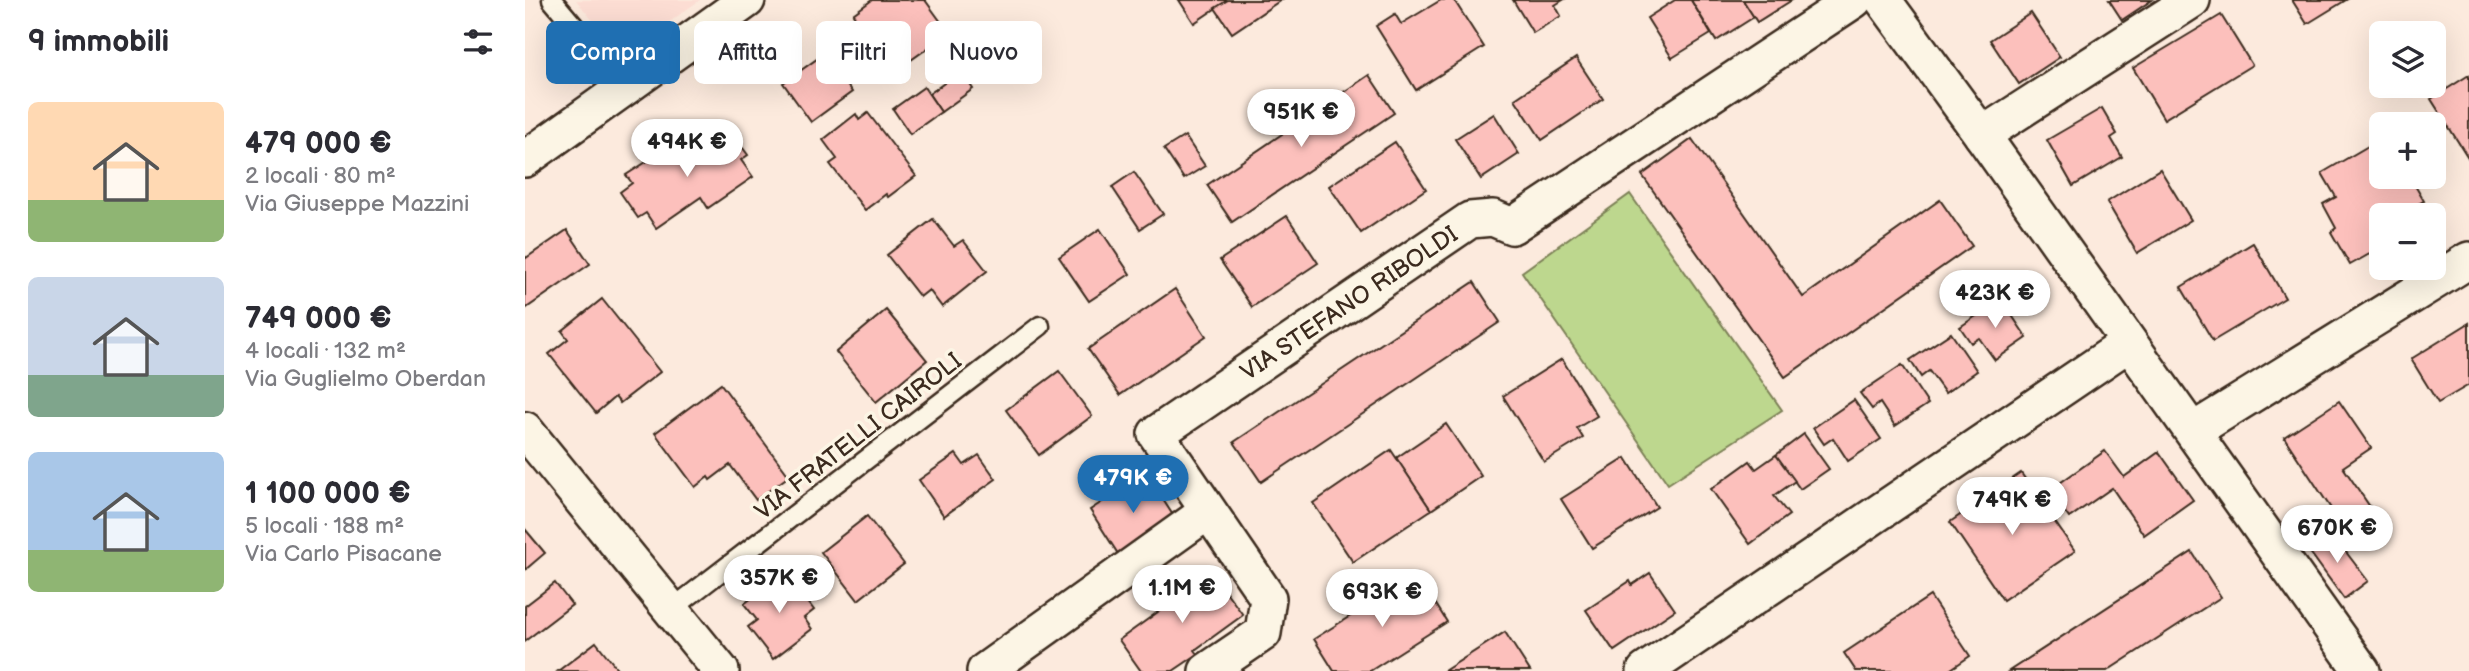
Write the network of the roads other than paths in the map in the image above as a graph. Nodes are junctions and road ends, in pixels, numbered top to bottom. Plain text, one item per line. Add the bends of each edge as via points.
1 (552, 0) edge
2 (747, 0) edge
3 (1854, 0) edge
4 (1883, 0) edge
5 (2192, 0) edge
6 (626, 87) junction
7 (1982, 135) junction
8 (525, 159) edge
9 (2469, 260) edge
10 (1040, 326) dead end
11 (2129, 343) junction
12 (525, 430) edge
13 (2193, 431) junction
14 (1207, 512) junction
15 (672, 609) junction
16 (721, 671) edge
17 (985, 671) edge
18 (1207, 671) edge
19 (1645, 671) edge
20 (2362, 671) edge

1 - 6 lane
2 - 6 street
3 - 14 street, VIA STEFANO RIBOLDI via 1512,226 1493,218 1470,220 1156,434
4 - 7 street
5 - 7 street
6 - 8 street
7 - 11 street
9 - 13 street
10 - 15 lane, VIA FRATELLI CAIROLI
11 - 13 street
11 - 19 street
12 - 15 street
13 - 20 street
14 - 17 street
14 - 18 street, VIA STEFANO RIBOLDI via 1268,598 1263,633
15 - 16 street

